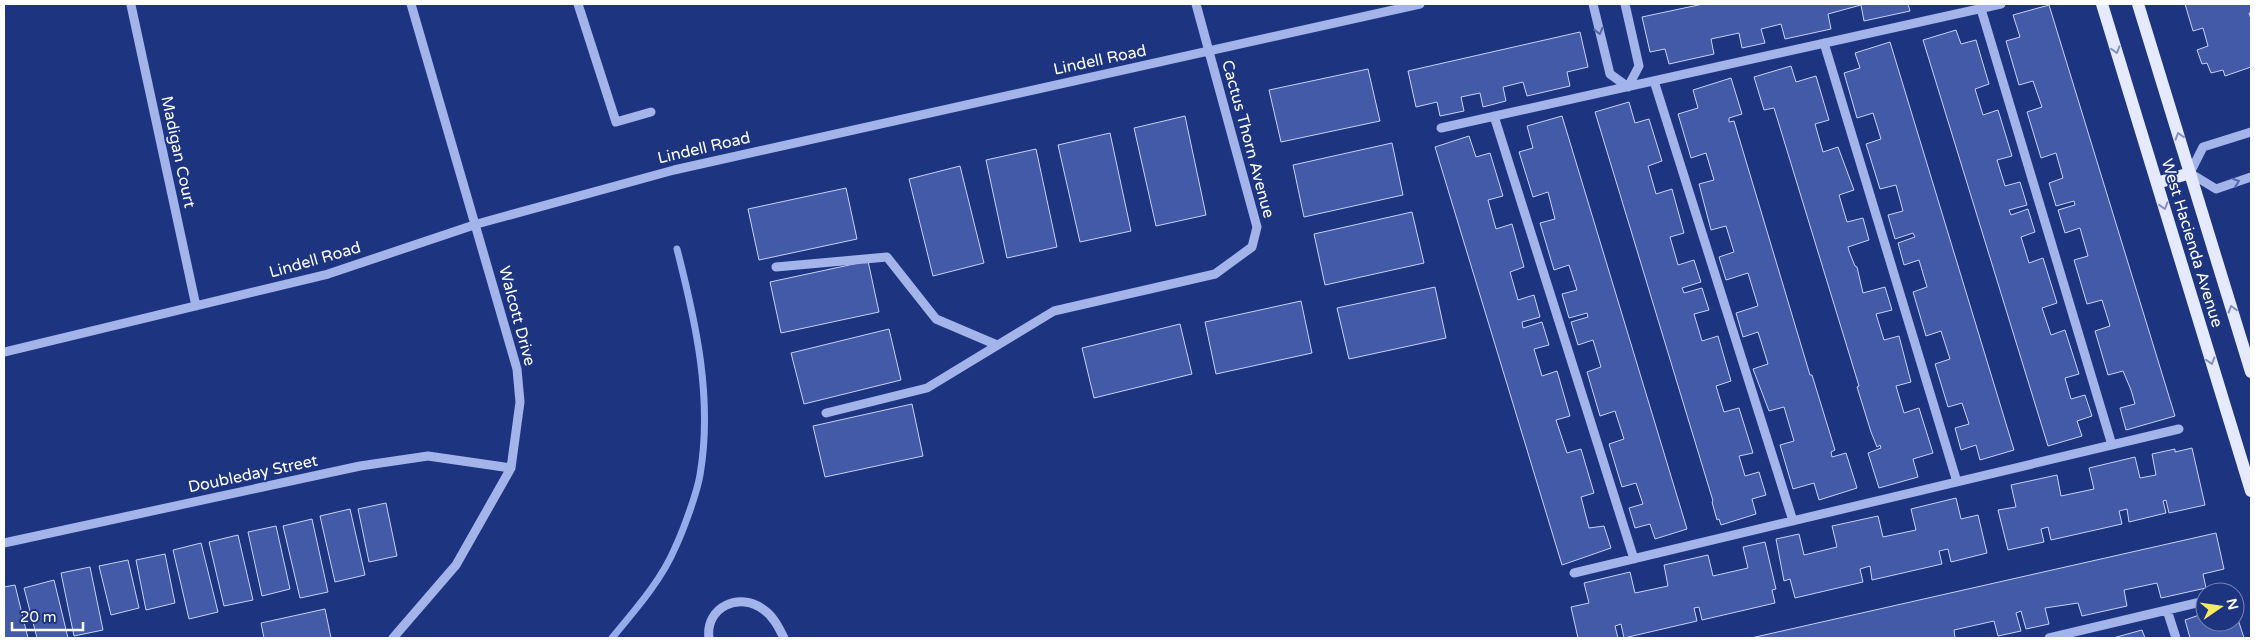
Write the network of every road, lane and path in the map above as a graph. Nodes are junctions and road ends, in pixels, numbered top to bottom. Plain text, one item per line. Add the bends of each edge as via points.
1 (411, 4) edge
2 (578, 4) edge
3 (1196, 4) edge
4 (1420, 4) edge
5 (1592, 4) edge
6 (1625, 4) edge
7 (2001, 4) edge
8 (2102, 4) edge
9 (2138, 4) edge
10 (131, 5) dead end
11 (1981, 9) junction
12 (1824, 43) junction
13 (1210, 51) junction
14 (1654, 81) junction
15 (1628, 87) junction
16 (650, 112) dead end
17 (1494, 116) junction
18 (1442, 128) dead end
19 (2251, 132) edge
20 (2190, 173) junction
21 (2251, 177) edge
22 (2157, 183) junction
23 (477, 224) junction
24 (776, 267) dead end
25 (196, 306) junction
26 (997, 345) junction
27 (4, 352) edge
28 (2251, 372) edge
29 (826, 413) dead end
30 (2179, 428) dead end
31 (2112, 445) junction
32 (511, 468) junction
33 (1957, 482) junction
34 (2251, 491) edge
35 (1793, 521) junction
36 (4, 542) edge
37 (1634, 559) junction
38 (1574, 573) dead end
39 (2195, 603) edge
40 (2167, 610) junction
41 (393, 638) edge
42 (708, 638) edge
43 (784, 638) edge
44 (2049, 638) edge
45 (2176, 638) edge

1 - 23 street, Walcott Drive
2 - 16 street via 616,122
3 - 13 street, Cactus Thorn Avenue
4 - 13 street, Lindell Road
5 -> 15 street via 1610,74
6 - 15 street via 1639,66
7 - 11 street
8 -> 22 main road, West Hacienda Avenue
20 -> 9 main road, West Hacienda Avenue
10 - 25 street, Madigan Court
11 - 12 street
11 - 31 street
12 - 14 street
12 - 33 street
13 - 23 street, Lindell Road via 674,170
13 - 26 street, Cactus Thorn Avenue via 1257,226 1252,247 1214,274 1054,311
14 - 15 street
14 - 35 street
15 - 17 street
17 - 18 street
17 - 37 street
19 - 20 street via 2203,147
20 -> 21 street via 2216,188
20 - 22 main road
28 -> 20 main road, West Hacienda Avenue
22 -> 34 main road, West Hacienda Avenue
23 - 25 street, Lindell Road via 328,274
23 - 32 street, Walcott Drive via 517,369 520,402
24 - 26 street via 887,257 936,319
25 - 27 street, Lindell Road
26 - 29 street, Cactus Thorn Avenue via 927,388
30 - 31 street
31 - 33 street
32 - 36 street, Doubleday Street via 428,456 360,466
32 - 41 street, Walcott Drive via 456,566
33 - 35 street
35 - 37 street
37 - 38 street
39 - 40 street
40 - 44 street
40 - 45 street
42 - 43 street via 707,628 713,614 728,604 738,602 748,602 764,609

